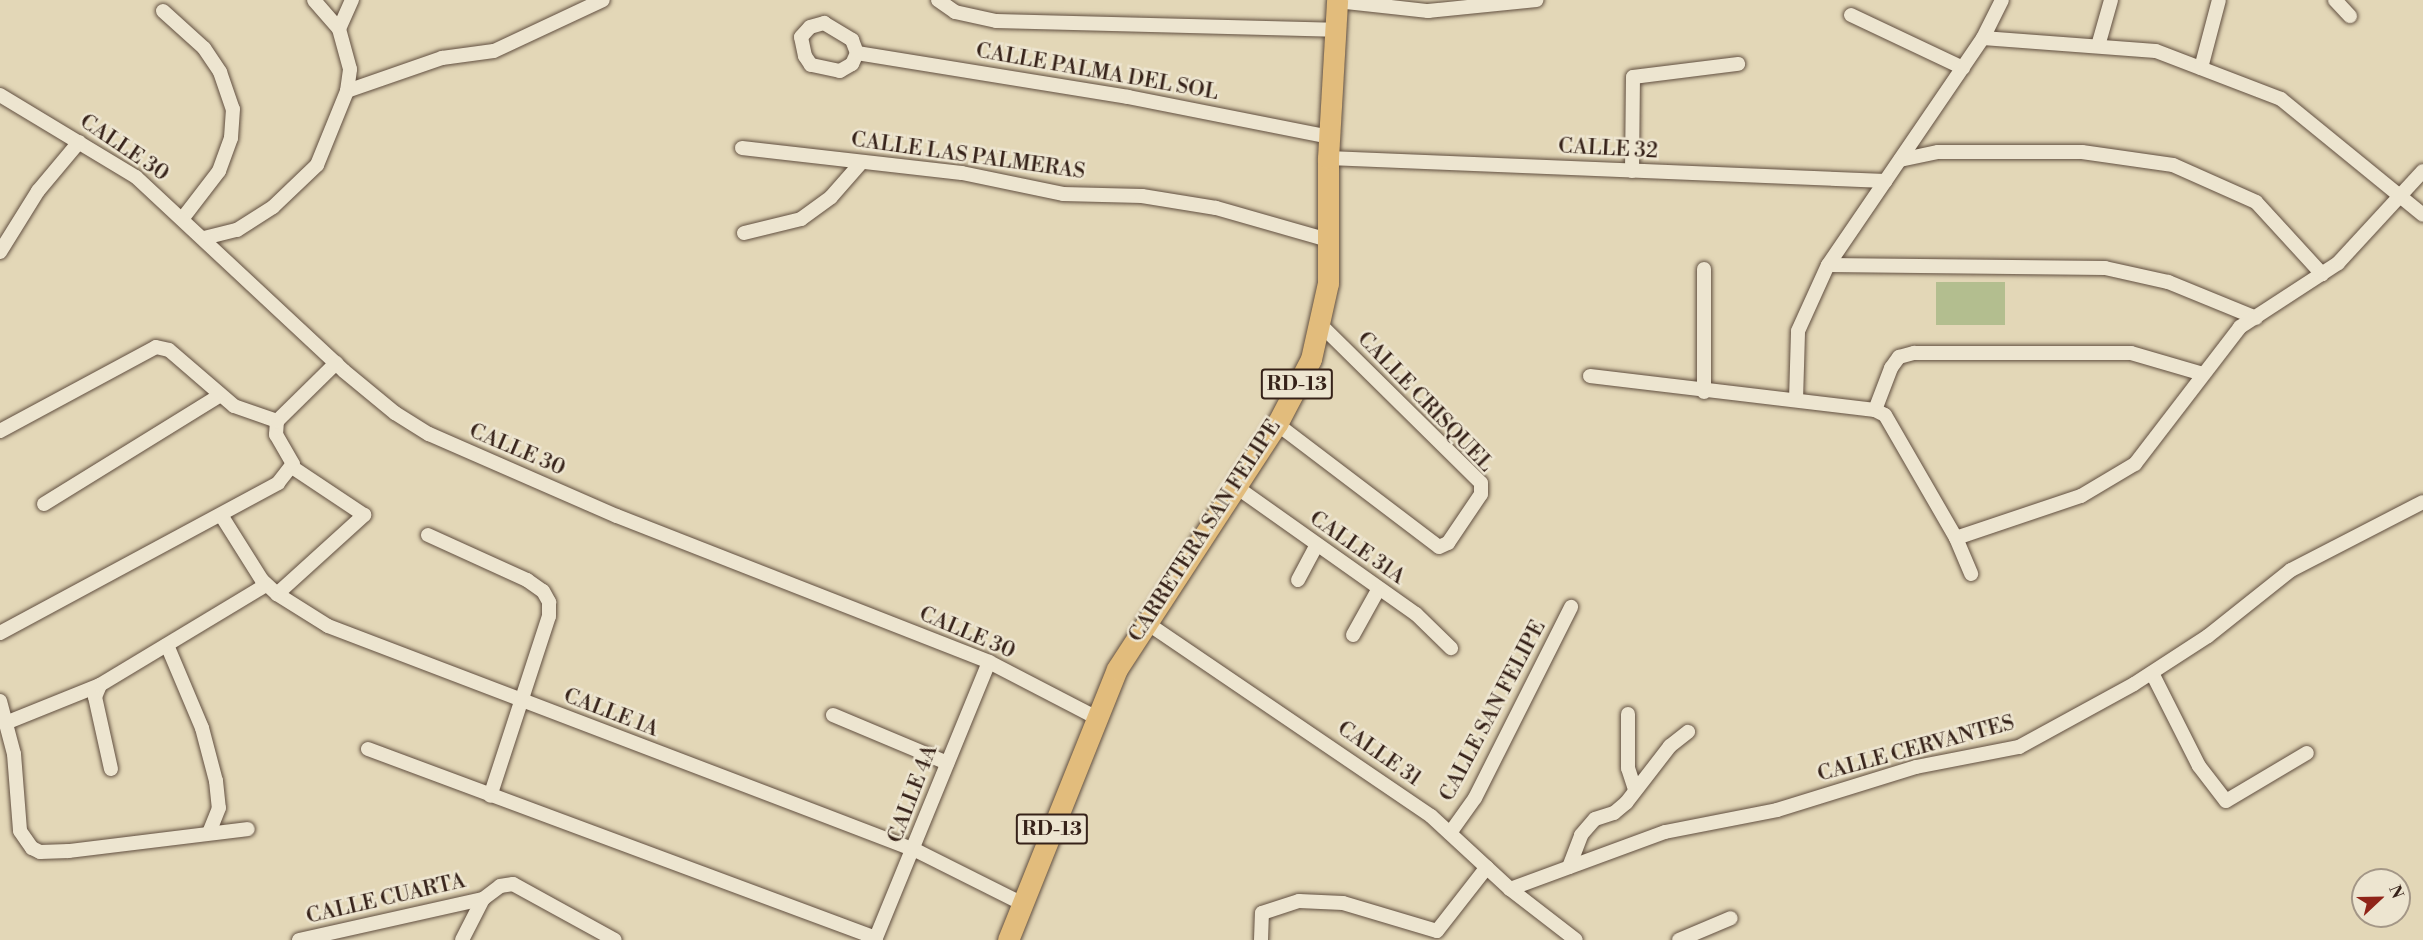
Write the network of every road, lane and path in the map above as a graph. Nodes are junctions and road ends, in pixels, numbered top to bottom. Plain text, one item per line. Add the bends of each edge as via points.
1 (314, 0) edge
2 (350, 0) edge
3 (603, 0) edge
4 (938, 0) edge
5 (1536, 0) edge
6 (2002, 0) edge
7 (2111, 0) edge
8 (2219, 0) edge
9 (2335, 0) edge
10 (1337, 1) edge
11 (163, 11) dead end
12 (1851, 15) dead end
13 (2350, 16) dead end
14 (339, 29) junction
15 (1334, 30) junction
16 (1983, 39) junction
17 (2098, 46) junction
18 (857, 53) dead end
19 (1738, 64) dead end
20 (1963, 68) junction
21 (2201, 68) junction
22 (346, 91) junction
23 (0, 95) edge
24 (79, 142) junction
25 (1329, 147) junction
26 (742, 148) dead end
27 (1900, 160) junction
28 (861, 163) junction
29 (1632, 171) junction
30 (2423, 171) edge
31 (1886, 181) junction
32 (2401, 194) junction
33 (2423, 215) edge
34 (183, 218) junction
35 (744, 233) dead end
36 (204, 238) junction
37 (1328, 240) junction
38 (0, 252) edge
39 (1828, 265) junction
40 (1704, 269) dead end
41 (2322, 274) junction
42 (2256, 318) junction
43 (1321, 325) junction
44 (336, 363) junction
45 (2203, 374) junction
46 (1590, 376) dead end
47 (1704, 392) junction
48 (219, 396) junction
49 (1796, 400) junction
50 (1875, 410) junction
51 (277, 421) junction
52 (1276, 424) junction
53 (0, 431) edge
54 (292, 467) junction
55 (1234, 486) junction
56 (2423, 502) edge
57 (44, 504) dead end
58 (221, 515) junction
59 (428, 535) dead end
60 (1956, 538) junction
61 (1317, 545) junction
62 (1971, 574) dead end
63 (1298, 580) dead end
64 (272, 589) junction
65 (1378, 590) junction
66 (1571, 607) dead end
67 (1144, 621) junction
68 (0, 633) edge
69 (1353, 635) dead end
70 (167, 645) junction
71 (1451, 648) dead end
72 (989, 662) junction
73 (2152, 673) junction
74 (100, 685) junction
75 (520, 700) junction
76 (0, 701) edge
77 (1628, 714) dead end
78 (833, 715) dead end
79 (1095, 717) junction
80 (8, 722) junction
81 (1688, 732) dead end
82 (368, 749) dead end
83 (2307, 753) dead end
84 (946, 763) junction
85 (111, 769) dead end
86 (1635, 790) junction
87 (490, 796) junction
88 (248, 829) dead end
89 (209, 833) junction
90 (1450, 833) junction
91 (915, 850) junction
92 (1487, 867) junction
93 (1569, 867) junction
94 (1510, 889) junction
95 (483, 899) junction
96 (1023, 904) junction
97 (1731, 918) dead end
98 (876, 939) edge
99 (299, 940) edge
100 (462, 940) edge
101 (615, 940) edge
102 (1008, 940) edge
103 (1261, 940) edge
104 (1576, 940) edge
105 (1679, 940) edge

1 - 14 street
2 - 14 street
3 - 22 street via 494,51 442,58
4 - 15 street via 955,12 996,21
5 - 10 street via 1428,11
6 - 16 street
7 - 17 street
8 - 21 street
9 - 13 street
10 - 15 main road, CARRETERA SAN FELIPE / RD-13
11 - 34 street via 204,48 220,72 232,109 231,138 219,171
12 - 20 street
14 - 22 street via 350,69
15 - 25 main road, CARRETERA SAN FELIPE / RD-13
16 - 17 street
16 - 20 street
17 - 21 street via 2156,51
18 - 25 street, CALLE PALMA DEL SOL via 1128,97
19 - 29 street via 1633,77
20 - 27 street
21 - 32 street via 2281,99
22 - 36 street via 318,165 273,207 237,230
23 - 24 street, CALLE 30
24 - 34 street, CALLE 30 via 136,177
24 - 38 street via 38,191
25 - 29 street, CALLE 32
25 - 37 main road, CARRETERA SAN FELIPE / RD-13
26 - 28 street, CALLE LAS PALMERAS
27 - 31 street
27 - 41 street via 1938,152 2082,152 2173,165 2256,202
28 - 35 street via 831,197 801,219
28 - 37 street, CALLE LAS PALMERAS via 962,173 1063,194 1142,196 1216,208
29 - 31 street, CALLE 32
30 - 32 street
31 - 39 street
32 - 33 street
32 - 41 street via 2338,263
34 - 36 street, CALLE 30
36 - 44 street, CALLE 30
37 - 43 main road, CARRETERA SAN FELIPE / RD-13 via 1328,283
39 - 42 street via 2105,268 2168,282
39 - 49 street via 1798,331
40 - 47 street
41 - 42 street
42 - 45 street via 2240,327
43 - 52 main road, CARRETERA SAN FELIPE / RD-13 via 1311,359
43 - 52 street, CALLE CRISQUEL via 1481,483 1481,494 1448,543 1439,547
44 - 51 street
44 - 72 street, CALLE 30 via 395,413 472,455
45 - 50 street via 2131,353 1914,353 1899,357 1891,368
45 - 60 street via 2135,464 2081,496
46 - 47 street
47 - 49 street
48 - 51 street via 254,416
48 - 53 street via 169,350 156,347
48 - 57 street
49 - 50 street
50 - 60 street via 1885,415
51 - 54 street via 276,435
52 - 55 main road, CARRETERA SAN FELIPE / RD-13
54 - 58 street via 271,489
54 - 64 street via 364,515
55 - 61 street, CALLE 31A
55 - 67 main road, CARRETERA SAN FELIPE / RD-13
56 - 73 street, CALLE CERVANTES via 2291,570 2208,636
58 - 64 street, CALLE 1A
58 - 68 street
59 - 75 street via 543,591 549,602 549,616
60 - 62 street
61 - 63 street
61 - 65 street, CALLE 31A
64 - 70 street
64 - 75 street, CALLE 1A via 328,626
65 - 69 street
65 - 71 street, CALLE 31A via 1416,614
66 - 90 street, CALLE SAN FELIPE via 1491,768
67 - 79 main road, CARRETERA SAN FELIPE / RD-13
67 - 90 street, CALLE 31
70 - 74 street
70 - 89 street via 202,728 216,781 219,808
72 - 79 street, CALLE 30
72 - 84 street, CALLE 4A
73 - 83 street via 2199,765 2226,801
73 - 93 street, CALLE CERVANTES via 2019,747 1916,767 1777,810 1665,832
74 - 80 street
74 - 85 street via 95,697
75 - 87 street
75 - 91 street, CALLE 1A
76 - 80 street
77 - 86 street via 1628,768
78 - 84 street
79 - 96 main road, CARRETERA SAN FELIPE / RD-13
80 - 89 street via 21,831 32,848 60,852
81 - 86 street via 1670,746
82 - 87 street
84 - 91 street, CALLE 4A
86 - 93 street via 1614,813 1595,819 1581,835
87 - 98 street
88 - 89 street
90 - 92 street, CALLE 31
91 - 96 street, CALLE 1A
91 - 98 street, CALLE 4A
92 - 94 street, CALLE 31
92 - 103 street via 1437,931 1343,903 1299,901 1262,913
93 - 94 street, CALLE CERVANTES
94 - 104 street, CALLE 31
95 - 99 street, CALLE CUARTA
95 - 100 street
95 - 101 street, CALLE CUARTA via 500,886 513,884
96 - 102 main road, CARRETERA SAN FELIPE / RD-13
97 - 105 street

